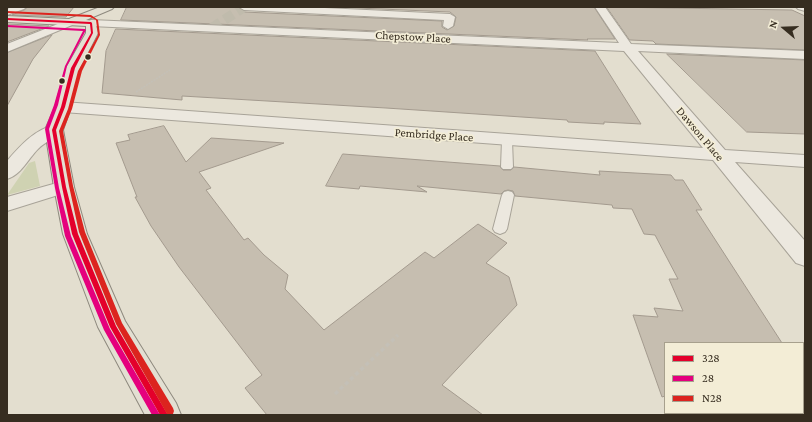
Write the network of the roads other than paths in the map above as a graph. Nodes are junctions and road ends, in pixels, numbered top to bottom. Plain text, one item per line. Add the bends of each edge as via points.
1 (21, 7) edge
2 (109, 7) edge
3 (244, 7) edge
4 (600, 7) edge
5 (801, 7) edge
6 (805, 8) edge
7 (7, 12) edge
8 (7, 19) edge
9 (73, 21) junction
10 (91, 23) junction
11 (447, 32) junction
12 (627, 46) junction
13 (7, 48) edge
14 (805, 55) edge
15 (63, 107) junction
16 (54, 130) junction
17 (507, 140) junction
18 (719, 155) junction
19 (805, 161) edge
20 (507, 167) dead end
21 (7, 173) edge
22 (64, 187) junction
23 (508, 195) dead end
24 (7, 204) edge
25 (500, 229) dead end
26 (805, 257) edge
27 (164, 415) edge

1 - 7 street
2 - 9 main road
3 - 11 street via 450,17
4 - 12 street, Dawson Place
5 - 6 street
8 - 9 main road
9 - 10 main road
9 - 13 street
10 - 11 street, Chepstow Place
10 - 15 main road via 92,33 73,68
11 - 12 street, Chepstow Place
12 - 14 street, Chepstow Place
12 - 18 street, Dawson Place
15 - 16 main road
15 - 17 street, Pembridge Place
16 - 21 street via 32,144
16 - 22 main road
17 - 18 street, Pembridge Place
17 - 20 lane
18 - 19 street, Pembridge Place
18 - 26 street, Dawson Place
22 - 24 street
22 - 27 main road via 75,234 110,320
23 - 25 lane

